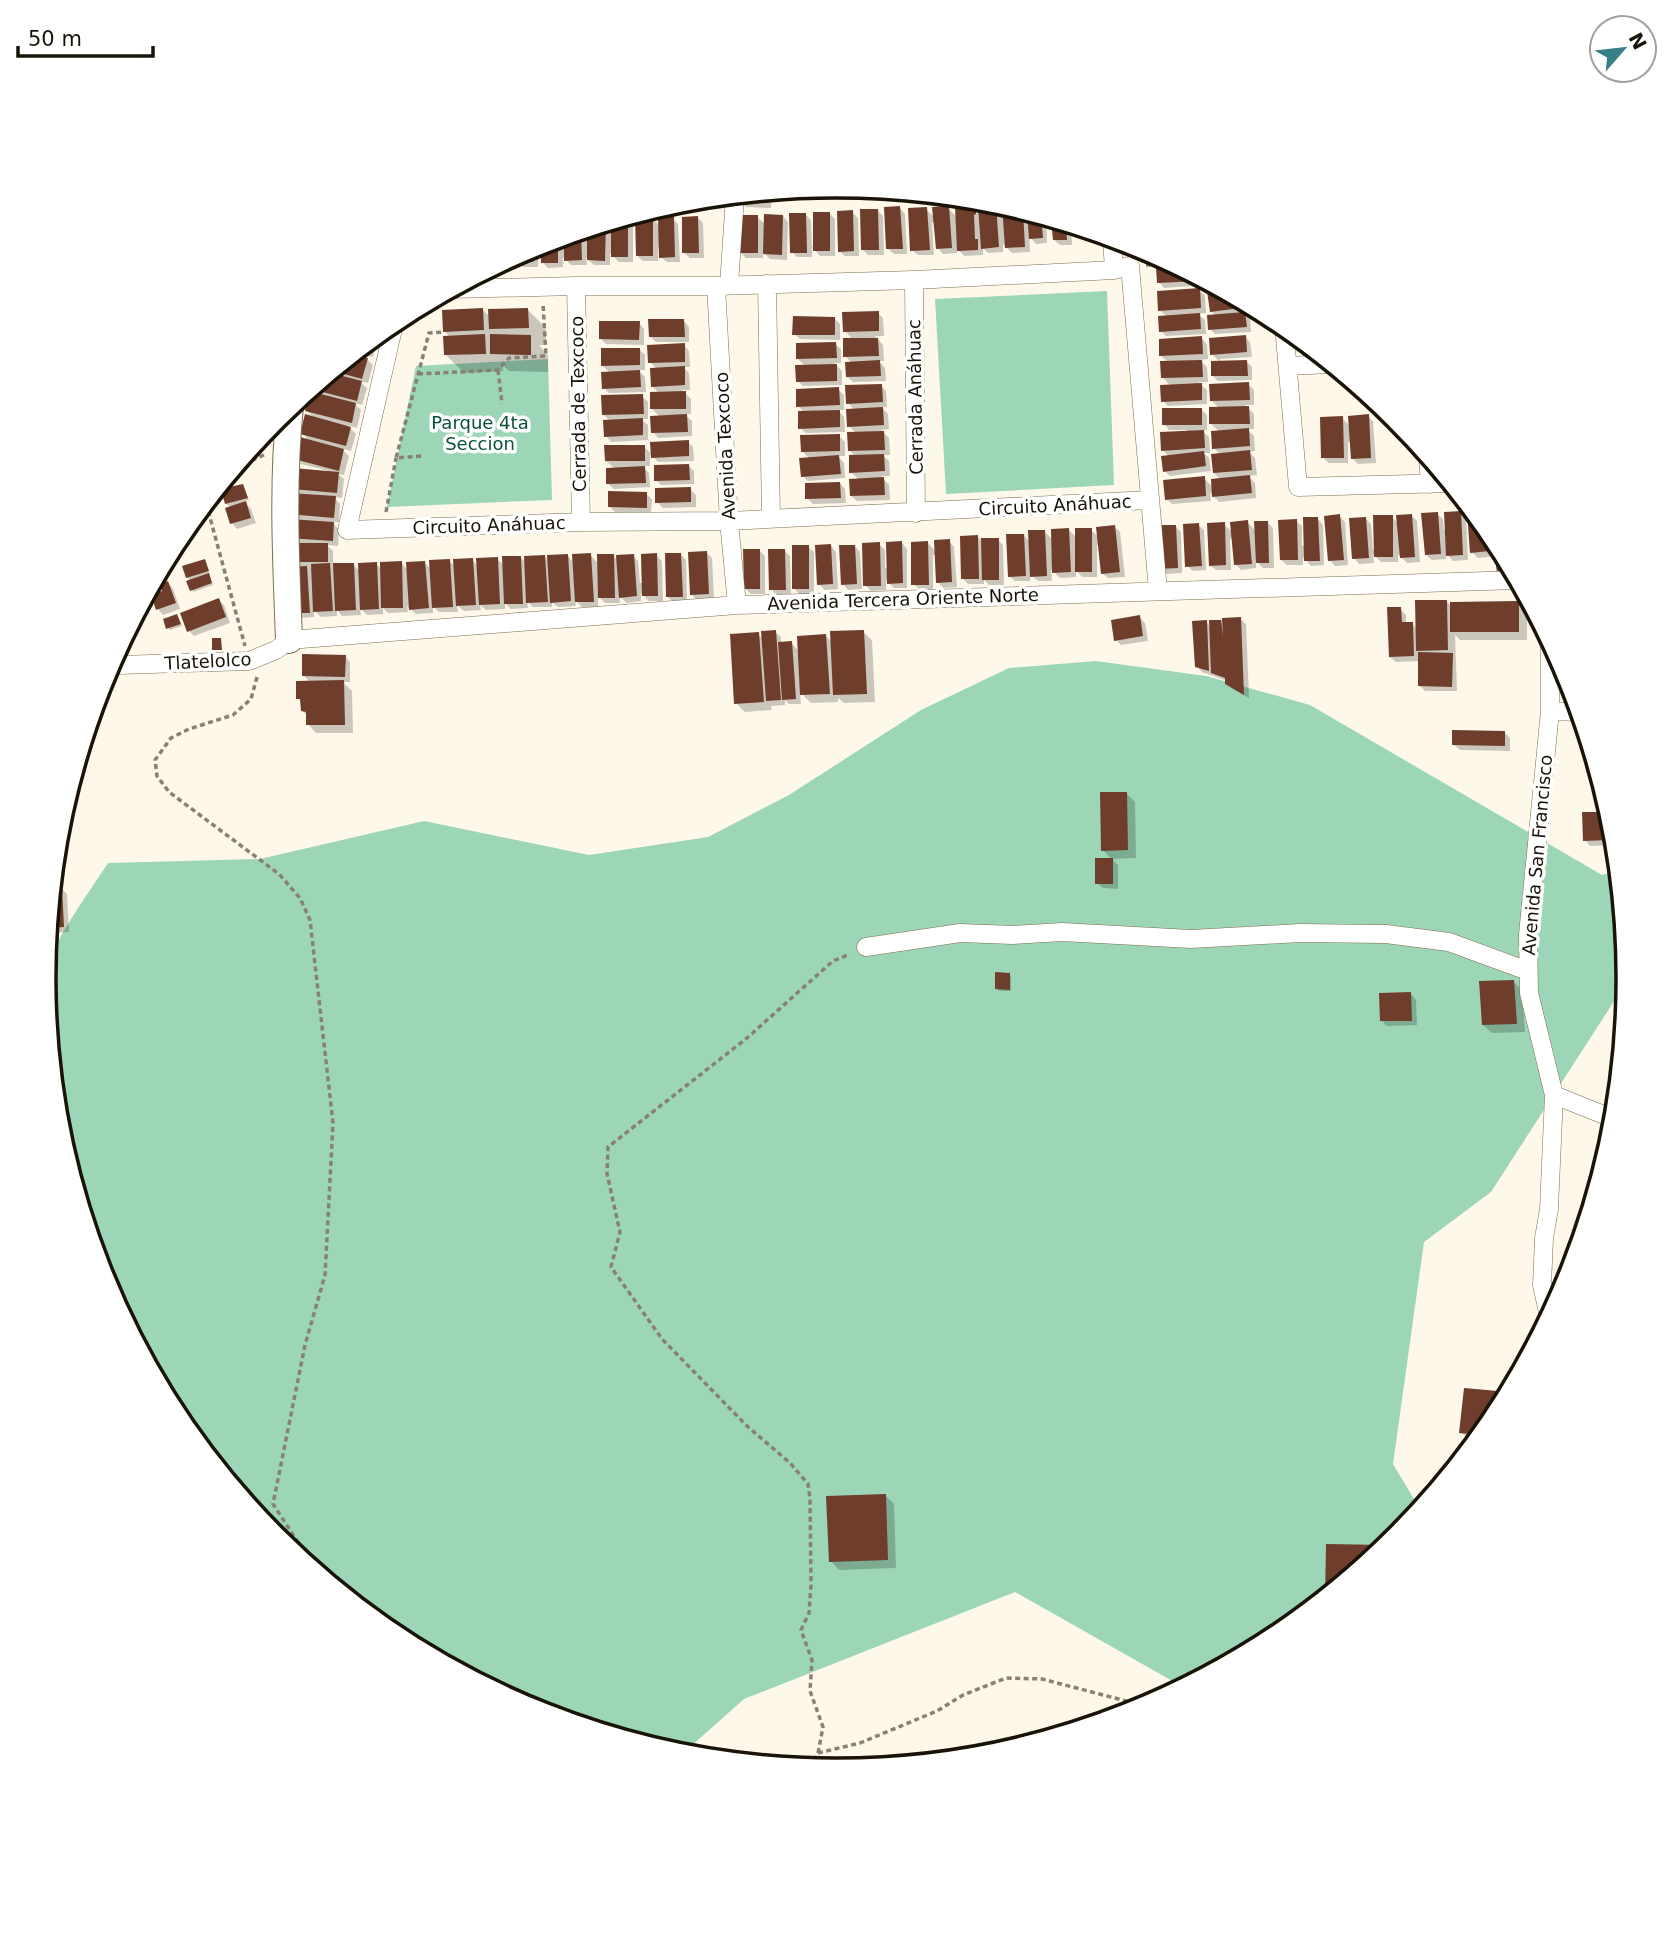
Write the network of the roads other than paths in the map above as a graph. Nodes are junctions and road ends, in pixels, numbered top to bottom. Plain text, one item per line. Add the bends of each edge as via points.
1 (734, 205) edge
2 (1116, 250) edge
3 (1122, 268) junction
4 (914, 280) junction
5 (768, 284) junction
6 (722, 286) junction
7 (470, 290) edge
8 (575, 294) junction
9 (391, 338) edge
10 (1285, 340) edge
11 (1318, 365) edge
12 (1287, 366) junction
13 (288, 422) edge
14 (1429, 472) edge
15 (1430, 484) junction
16 (1439, 484) edge
17 (1149, 500) junction
18 (916, 513) junction
19 (771, 518) junction
20 (580, 522) junction
21 (729, 522) junction
22 (1506, 580) edge
23 (1158, 591) junction
24 (737, 605) junction
25 (289, 640) junction
26 (1549, 663) edge
27 (122, 665) edge
28 (1550, 711) junction
29 (1569, 712) edge
30 (866, 947) road end
31 (1528, 971) junction
32 (1554, 1095) junction
33 (1603, 1115) edge
34 (1546, 1301) edge

1 - 6 street, Avenida Texcoco
2 - 3 street, Circuito Anáhuac
3 - 4 street
3 - 17 street, Circuito Anáhuac
4 - 5 street
4 - 18 street, Cerrada Anáhuac
5 - 6 street
5 - 19 street
6 - 8 street
6 - 21 street, Avenida Texcoco
7 - 8 street
8 - 20 street, Cerrada de Texcoco
9 - 20 street, Circuito Anáhuac via 347,530
10 - 12 street
11 - 12 street
12 - 15 street via 1298,487
13 - 25 street via 284,505
14 - 15 street
15 - 16 street
17 - 18 street, Circuito Anáhuac
17 - 23 street
18 - 19 street, Circuito Anáhuac
19 - 21 street, Circuito Anáhuac
20 - 21 street, Circuito Anáhuac
21 - 24 street, Avenida Texcoco
22 - 23 street, Avenida Tercera Oriente Norte
23 - 24 street, Avenida Tercera Oriente Norte
24 - 25 street, Avenida Tercera Oriente Norte
25 - 27 street, Tlatelolco via 256,659
26 - 28 street, Avenida San Francisco
28 - 29 street
28 - 31 street, Avenida San Francisco
30 - 31 street via 960,933 1062,932 1191,939 1386,934 1449,942
31 - 32 street, Avenida San Francisco via 1529,993
32 - 33 street
32 - 34 street, Avenida San Francisco via 1542,1285

